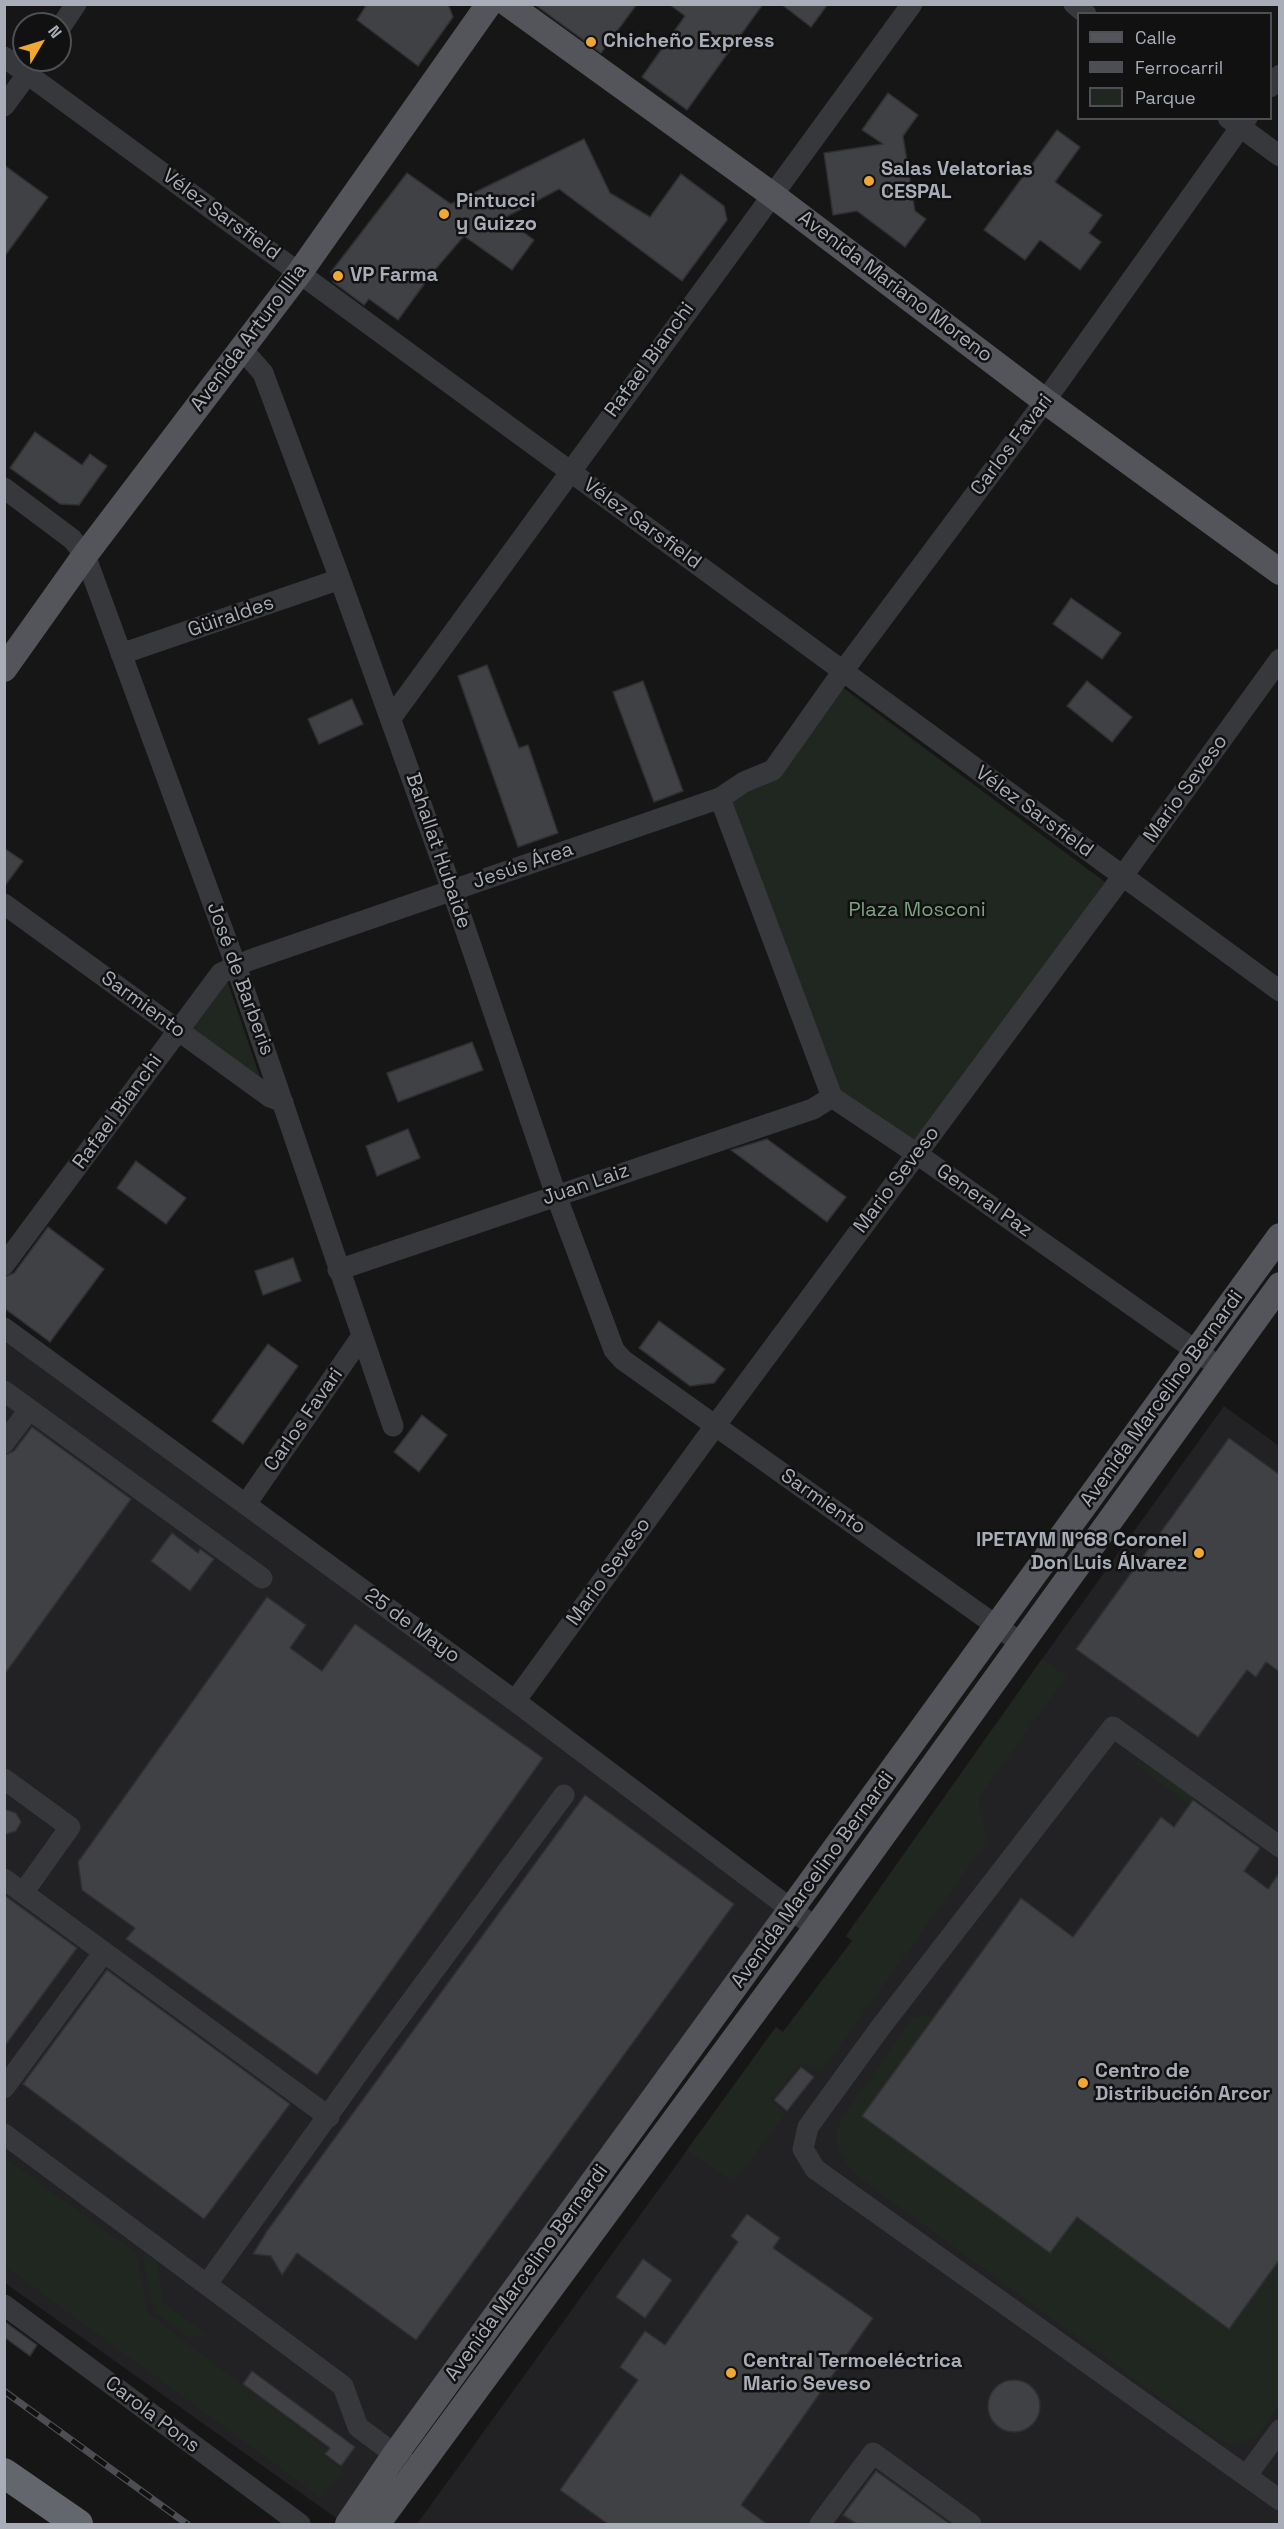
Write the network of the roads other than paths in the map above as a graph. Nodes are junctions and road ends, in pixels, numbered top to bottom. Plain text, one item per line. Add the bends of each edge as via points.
1 (489, 4) edge
2 (508, 4) edge
3 (912, 4) edge
4 (29, 72) edge
5 (40, 72) edge
6 (4, 106) edge
7 (1238, 122) edge
8 (1280, 156) edge
9 (771, 194) junction
10 (300, 272) junction
11 (241, 348) junction
12 (1045, 401) junction
13 (569, 471) junction
14 (4, 488) edge
15 (78, 547) junction
16 (1280, 572) edge
17 (340, 579) junction
18 (121, 654) junction
19 (1280, 659) edge
20 (4, 669) edge
21 (843, 672) junction
22 (391, 718) junction
23 (773, 770) joint
24 (720, 798) junction
25 (1122, 877) junction
26 (452, 890) junction
27 (4, 904) edge
28 (236, 966) junction
29 (1280, 991) edge
30 (178, 1030) junction
31 (832, 1097) junction
32 (283, 1102) junction
33 (917, 1154) junction
34 (556, 1195) junction
35 (1280, 1236) edge
36 (4, 1265) edge
37 (338, 1270) junction
38 (1280, 1286) edge
39 (4, 1328) edge
40 (362, 1336) junction
41 (1196, 1351) junction
42 (623, 1360) joint
43 (1219, 1367) junction
44 (4, 1391) edge
45 (29, 1410) junction
46 (393, 1426) dead end
47 (715, 1426) junction
48 (4, 1443) edge
49 (246, 1504) junction
50 (262, 1578) dead end
51 (998, 1626) junction
52 (1022, 1644) junction
53 (514, 1701) junction
54 (4, 1779) edge
55 (564, 1795) dead end
56 (1280, 1847) edge
57 (4, 1880) edge
58 (23, 1893) junction
59 (791, 1910) junction
60 (816, 1928) junction
61 (104, 1952) junction
62 (4, 2088) edge
63 (329, 2116) junction
64 (4, 2134) edge
65 (207, 2284) junction
66 (4, 2305) edge
67 (1280, 2430) edge
68 (394, 2456) junction
69 (416, 2470) junction
70 (4, 2473) edge
71 (1246, 2475) junction
72 (1280, 2500) edge
73 (78, 2524) edge
74 (300, 2524) edge
75 (348, 2524) edge
76 (376, 2524) edge
77 (820, 2524) edge
78 (971, 2524) edge

1 - 10 main road, Avenida Arturo Illia
2 - 9 main road, Avenida Mariano Moreno
3 - 9 street, Rafael Bianchi
4 - 6 street
5 - 10 street, Vélez Sarsfield
7 - 8 street
7 - 12 street, Carlos Favari
9 - 12 main road, Avenida Mariano Moreno
9 - 13 street, Rafael Bianchi
10 - 11 main road, Avenida Arturo Illia
10 - 13 street, Vélez Sarsfield
11 - 15 main road, Avenida Arturo Illia
11 - 17 street, Bahallat Hubaide via 263,373
12 - 16 main road, Avenida Mariano Moreno
12 - 21 street, Carlos Favari
13 - 21 street, Vélez Sarsfield
13 - 22 street, Rafael Bianchi
14 - 15 street
15 - 18 street, José de Barberis
15 - 20 main road, Avenida Arturo Illia
17 - 18 street, Güiraldes
17 - 22 street, Bahallat Hubaide
18 - 28 street, José de Barberis
19 - 25 street, Mario Seveso
21 - 23 street, Carlos Favari
21 - 25 street, Vélez Sarsfield
22 - 26 street, Bahallat Hubaide
23 - 24 street, Jesús Área
24 - 26 street, Jesús Área
24 - 31 street
25 - 29 street, Vélez Sarsfield
25 - 33 street, Mario Seveso
26 - 28 street, Jesús Área
26 - 34 street, Bahallat Hubaide
27 - 30 street, Sarmiento
28 - 30 street, Rafael Bianchi via 215,977
28 - 32 street, José de Barberis
30 - 32 street, Sarmiento via 270,1097
30 - 36 street, Rafael Bianchi
31 - 33 street, General Paz
31 - 34 street, Juan Laiz via 813,1109
32 - 37 street, José de Barberis
33 - 41 street, General Paz
33 - 47 street, Mario Seveso
34 - 37 street, Juan Laiz
34 - 42 street, Bahallat Hubaide via 614,1350
35 - 41 main road, Avenida Marcelino Bernardi
37 - 40 street, José de Barberis
38 - 43 main road, Avenida Marcelino Bernardi
39 - 49 street, 25 de Mayo
40 - 46 street, José de Barberis
40 - 49 street, Carlos Favari
41 - 43 street, General Paz
41 - 51 main road, Avenida Marcelino Bernardi
42 - 47 street, Sarmiento
43 - 52 main road, Avenida Marcelino Bernardi
44 - 45 street
45 - 48 street
45 - 50 street
47 - 51 street, Sarmiento
47 - 53 street, Mario Seveso
49 - 53 street, 25 de Mayo
51 - 52 street, Sarmiento
51 - 59 main road, Avenida Marcelino Bernardi
52 - 60 main road, Avenida Marcelino Bernardi
53 - 59 street, 25 de Mayo
54 - 58 street via 70,1827
55 - 63 street
56 - 71 street via 1113,1727 880,2028 808,2127 803,2149 815,2169
57 - 58 street
58 - 61 street
59 - 60 street, 25 de Mayo
59 - 68 main road, Avenida Marcelino Bernardi
60 - 69 main road, Avenida Marcelino Bernardi
61 - 62 street
61 - 63 street
63 - 65 street
64 - 65 street
65 - 68 street via 343,2386 358,2427
66 - 74 street, Carola Pons
67 - 71 street
68 - 69 street
68 - 75 main road, Avenida Marcelino Bernardi
69 - 76 main road, Avenida Marcelino Bernardi
70 - 73 highway
71 - 72 street
77 - 78 street via 873,2453

